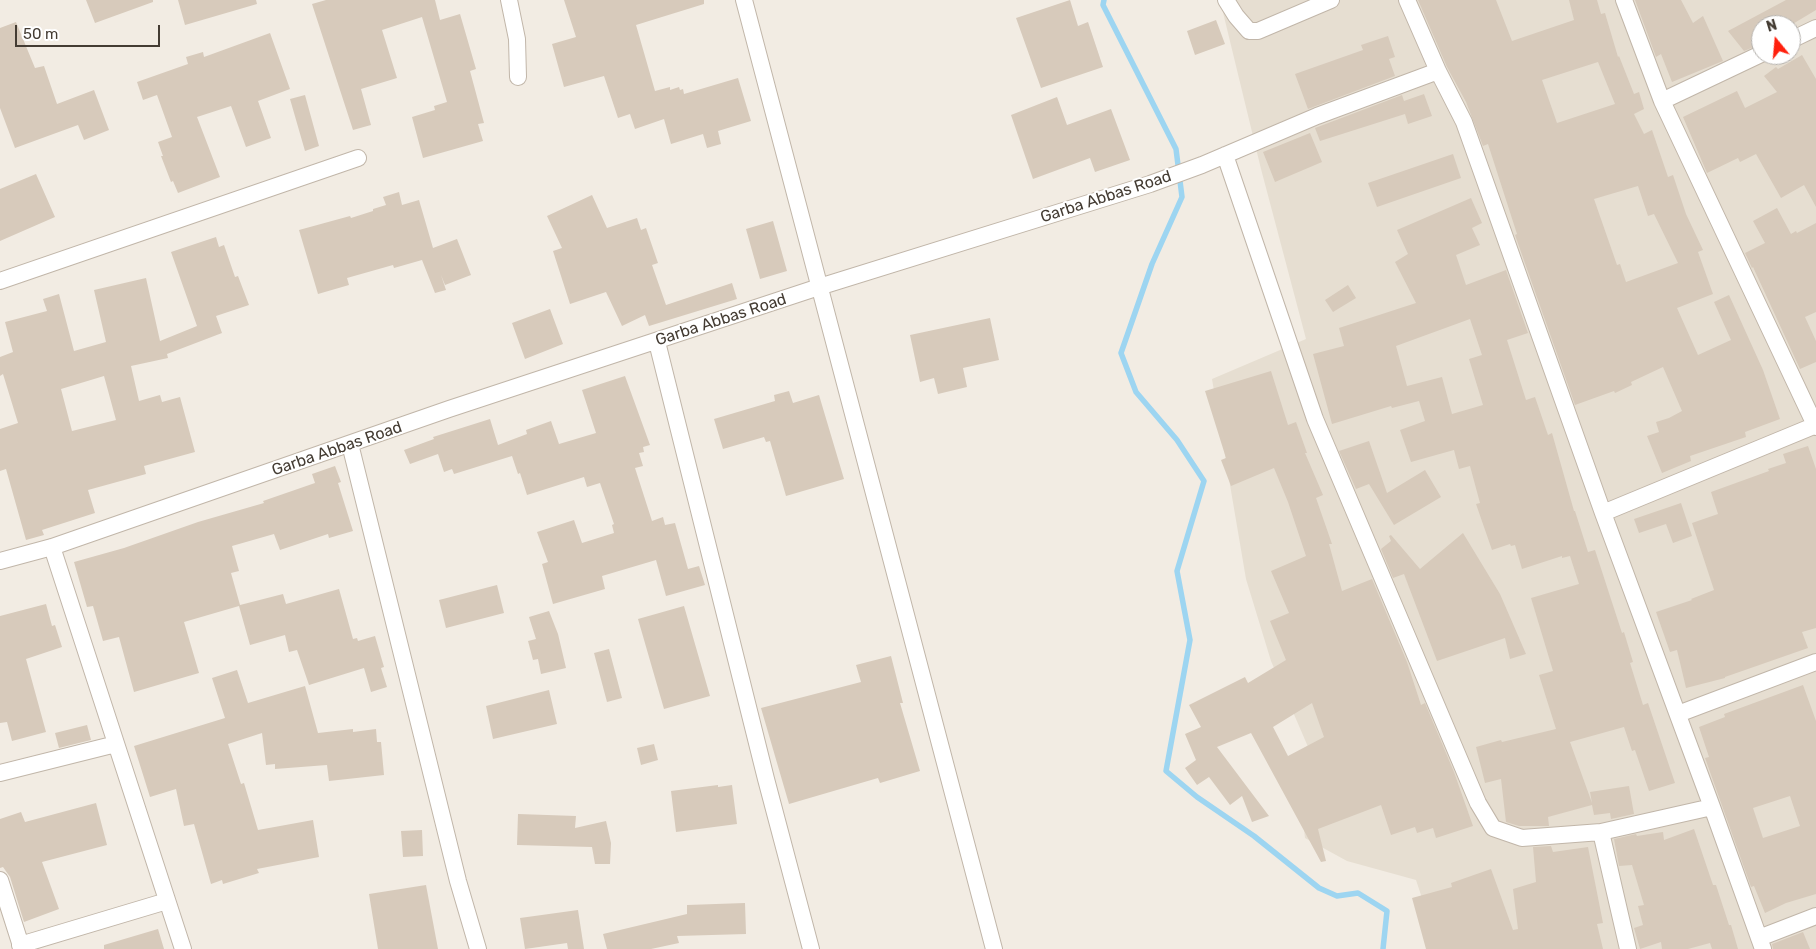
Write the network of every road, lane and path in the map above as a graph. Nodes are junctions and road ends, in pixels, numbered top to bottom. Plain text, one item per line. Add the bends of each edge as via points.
1 (508, 0) edge
2 (744, 0) edge
3 (1226, 0) edge
4 (1331, 0) edge
5 (1407, 0) edge
6 (1624, 0) edge
7 (1815, 32) edge
8 (1801, 37) edge
9 (1751, 59) edge
10 (1438, 71) junction
11 (518, 77) dead end
12 (1662, 101) junction
13 (1225, 155) junction
14 (358, 158) dead end
15 (0, 281) edge
16 (819, 287) junction
17 (657, 342) junction
18 (1816, 426) edge
19 (350, 444) junction
20 (1602, 513) junction
21 (52, 547) junction
22 (0, 561) edge
23 (1816, 662) edge
24 (1678, 714) junction
25 (116, 744) junction
26 (0, 773) edge
27 (1712, 808) junction
28 (1601, 832) junction
29 (0, 880) edge
30 (167, 901) junction
31 (1816, 916) edge
32 (1761, 944) edge
33 (21, 947) edge
34 (183, 949) edge
35 (478, 949) edge
36 (811, 949) edge
37 (994, 949) edge
38 (1628, 949) edge

1 - 11 street via 517,39
2 - 16 street
3 - 4 street via 1249,31 1258,31
5 - 10 street
6 - 12 street
7 - 8 street
9 - 12 street
10 - 13 street, Garba Abbas Road via 1317,116
10 - 20 street via 1464,122
12 - 18 street
13 - 16 street, Garba Abbas Road via 1150,184
13 - 28 street via 1315,419 1478,803 1493,828 1522,838
14 - 15 street
16 - 17 street, Garba Abbas Road
16 - 37 street
17 - 19 street, Garba Abbas Road
17 - 36 street
18 - 20 street
19 - 21 street, Garba Abbas Road
19 - 35 street via 458,881
20 - 24 street
21 - 22 street, Garba Abbas Road
21 - 25 street
23 - 24 street
24 - 27 street
25 - 26 street
25 - 30 street
27 - 28 street
27 - 32 street
28 - 38 street
29 - 33 street
30 - 33 street
30 - 34 street
31 - 32 street

